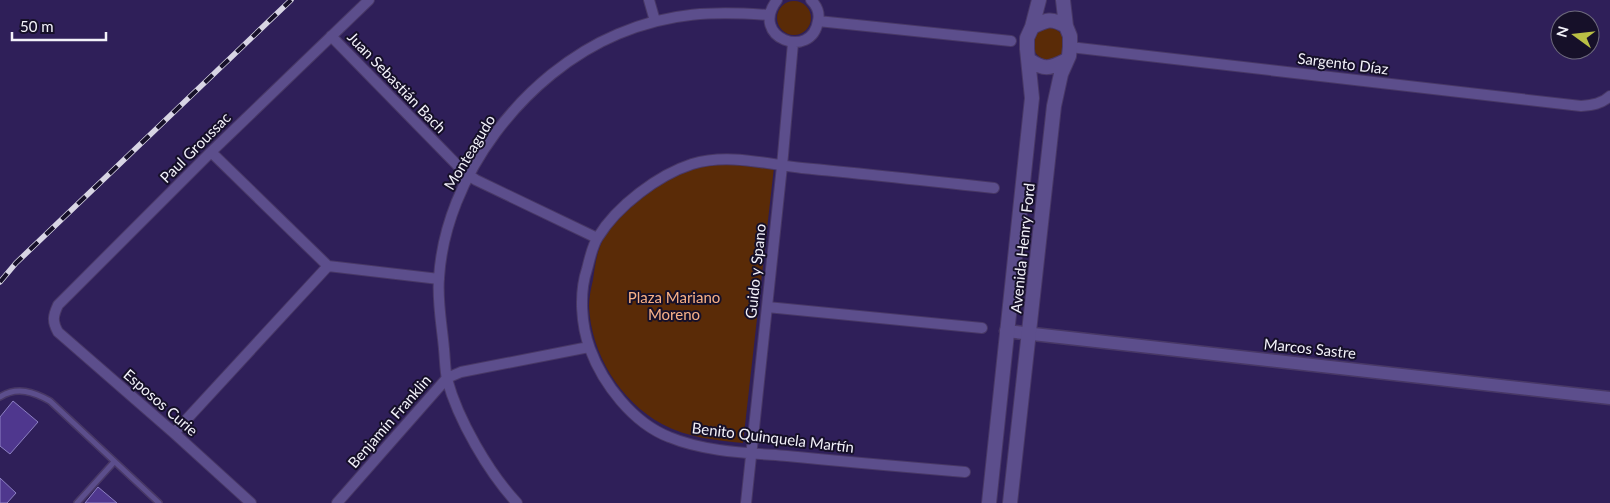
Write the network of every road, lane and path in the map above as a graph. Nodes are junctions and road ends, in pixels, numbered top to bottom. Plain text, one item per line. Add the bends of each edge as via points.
1 (369, 0) edge
2 (649, 0) edge
3 (776, 0) edge
4 (811, 0) edge
5 (1039, 0) edge
6 (1063, 0) edge
7 (769, 15) junction
8 (655, 21) junction
9 (818, 21) junction
10 (1066, 26) junction
11 (1032, 28) junction
12 (331, 36) junction
13 (1011, 41) dead end
14 (793, 43) junction
15 (1070, 47) junction
16 (1029, 60) junction
17 (1065, 61) junction
18 (1610, 96) edge
19 (211, 152) junction
20 (782, 166) junction
21 (469, 176) junction
22 (994, 188) dead end
23 (597, 238) junction
24 (328, 266) junction
25 (439, 279) junction
26 (766, 307) junction
27 (53, 323) joint
28 (982, 328) dead end
29 (1006, 331) junction
30 (1029, 333) junction
31 (589, 347) junction
32 (447, 378) junction
33 (0, 397) edge
34 (1610, 398) edge
35 (174, 433) junction
36 (751, 453) junction
37 (114, 462) junction
38 (965, 472) dead end
39 (77, 503) edge
40 (159, 503) edge
41 (251, 503) edge
42 (337, 503) edge
43 (517, 503) edge
44 (746, 503) edge
45 (989, 503) edge
46 (1010, 503) edge

1 - 12 street, Paul Groussac
2 - 8 street
3 - 7 street
4 - 9 street via 818,9
5 - 11 main road, Avenida Henry Ford
6 - 10 main road
7 - 8 street, Monteagudo via 712,12
7 - 14 street via 772,30 778,37
8 - 21 street, Monteagudo via 617,34 567,62 543,80 510,113
9 - 13 street
9 - 14 street via 814,33 801,42
10 - 11 main road via 1056,20 1044,21
10 - 15 main road
11 - 16 main road, Avenida Henry Ford via 1027,38
12 - 19 street, Paul Groussac
12 - 21 street, Juan Sebastián Bach
14 - 20 street, Guido y Spano
15 - 17 main road, Avenida Henry Ford
15 - 18 street, Sargento Díaz via 1581,106 1594,105
16 - 17 main road via 1046,68
16 - 29 main road, Avenida Henry Ford via 1032,98
17 - 30 main road, Avenida Henry Ford via 1054,106
19 - 24 street
19 - 27 street, Paul Groussac via 58,305
20 - 22 street, Benito Quinquela Martín
20 - 23 street, Benito Quinquela Martín via 735,159 692,164 642,191
20 - 26 street, Guido y Spano
21 - 23 street, Juan Sebastián Bach
21 - 25 street, Monteagudo via 452,216
23 - 31 street, Benito Quinquela Martín via 582,287
24 - 25 street
24 - 35 street
25 - 32 street, Monteagudo
26 - 28 street
26 - 36 street, Guido y Spano
27 - 35 street, Esposos Curie via 58,332
29 - 30 street, Marcos Sastre
29 - 45 main road, Avenida Henry Ford
30 - 34 street, Marcos Sastre
30 - 46 main road, Avenida Henry Ford
31 - 32 street, Benjamín Franklin via 455,373
31 - 36 street, Benito Quinquela Martín via 618,397 657,431 698,445
32 - 42 street, Benjamín Franklin
32 - 43 street, Monteagudo via 485,459
33 - 37 lane via 26,391 38,394 50,401
35 - 41 street, Esposos Curie
36 - 38 street, Benito Quinquela Martín
36 - 44 street, Guido y Spano
37 - 39 lane
37 - 40 lane

